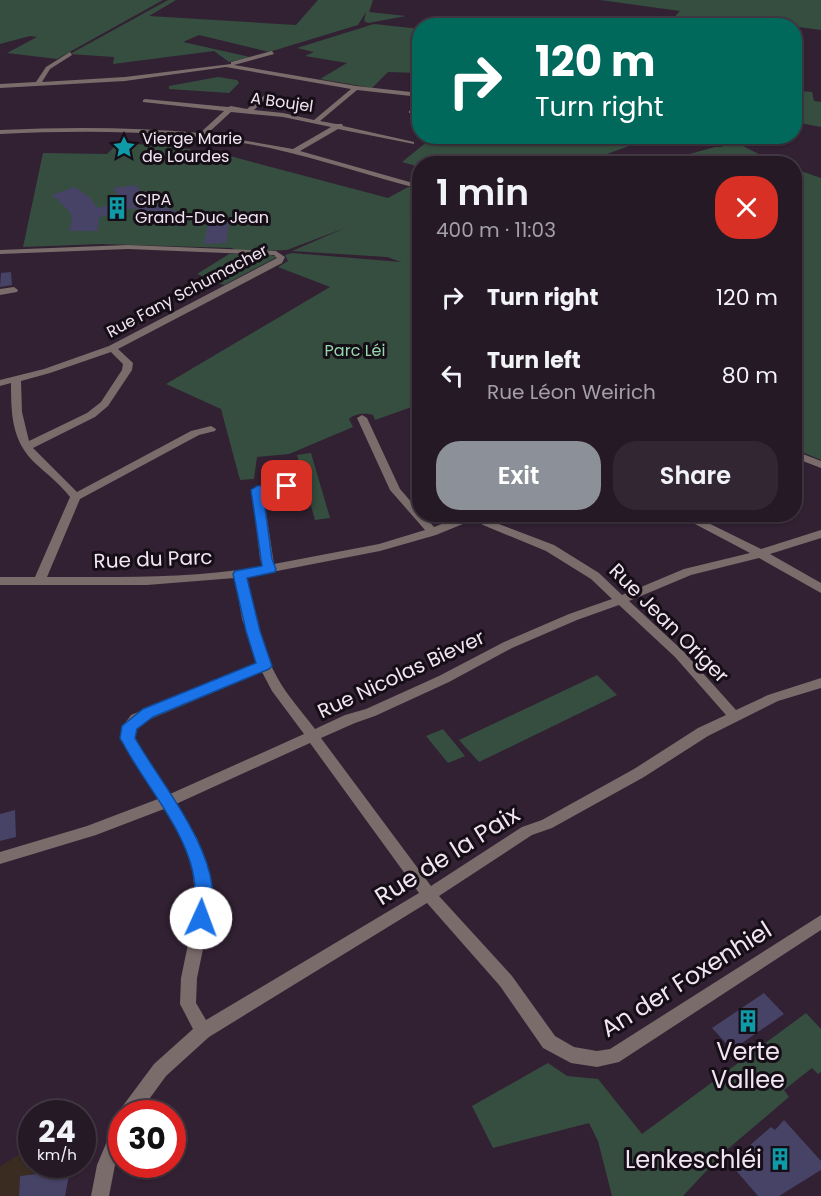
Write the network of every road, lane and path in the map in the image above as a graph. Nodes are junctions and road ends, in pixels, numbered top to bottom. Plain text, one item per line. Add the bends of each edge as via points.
1 (272, 53) dead end
2 (70, 54) dead end
3 (226, 65) junction
4 (39, 82) junction
5 (0, 86) edge
6 (356, 88) junction
7 (412, 94) edge
8 (266, 96) dead end
9 (145, 101) dead end
10 (231, 108) junction
11 (250, 110) junction
12 (317, 120) junction
13 (340, 125) junction
14 (0, 132) edge
15 (202, 135) junction
16 (412, 143) dead end
17 (294, 152) junction
18 (412, 185) edge
19 (0, 252) edge
20 (14, 290) dead end
21 (0, 292) edge
22 (112, 348) junction
23 (16, 379) junction
24 (0, 383) edge
25 (362, 418) dead end
26 (211, 429) dead end
27 (26, 447) junction
28 (802, 457) edge
29 (821, 465) edge
30 (287, 486) dead end
31 (75, 497) junction
32 (412, 509) edge
33 (423, 522) edge
34 (459, 522) edge
35 (486, 522) edge
36 (697, 522) edge
37 (432, 532) junction
38 (821, 534) edge
39 (761, 553) junction
40 (270, 569) junction
41 (240, 574) junction
42 (0, 581) edge
43 (39, 581) junction
44 (821, 589) edge
45 (623, 599) junction
46 (264, 666) junction
47 (821, 683) edge
48 (734, 716) junction
49 (311, 737) junction
50 (167, 802) junction
51 (0, 858) edge
52 (429, 895) junction
53 (821, 922) edge
54 (203, 1031) junction
55 (138, 1100) edge
56 (108, 1160) edge
57 (100, 1196) edge

1 - 3 street
2 - 4 street via 48,68
3 - 4 street via 125,79
3 - 6 street
4 - 5 street
6 - 7 street
6 - 12 street
8 - 11 street
9 - 10 street, A Boujel
10 - 11 street, A Boujel
10 - 15 street
11 - 12 street, A Boujel
12 - 13 street, A Boujel
13 - 16 street, A Boujel
13 - 17 street
14 - 15 street via 94,129
15 - 17 street
17 - 18 street
19 - 22 street, Rue Fany Schumacher via 128,247 281,254 279,261
20 - 21 street
22 - 23 street, Rue Fany Schumacher
22 - 27 street via 128,363 109,400 91,415
23 - 24 street, Rue Fany Schumacher
23 - 27 street via 18,427
25 - 32 street via 395,490
26 - 31 street via 195,433
27 - 31 street via 59,476
28 - 29 street
30 - 40 street via 257,490
31 - 43 street
33 - 37 street
34 - 37 street, Rue du Parc
35 - 45 street, Rue Jean Origer via 574,562
36 - 39 street
37 - 40 street, Rue du Parc via 380,547
38 - 39 street, Rue Nicolas Biever
39 - 44 street
39 - 45 street, Rue Nicolas Biever via 688,572
40 - 41 street, Rue du Parc
41 - 43 street, Rue du Parc via 147,581
41 - 46 street, An der Foxenhiel
42 - 43 street, Rue du Parc
45 - 48 street, Rue Jean Origer
45 - 49 street, Rue Nicolas Biever via 530,635 444,680
46 - 49 street, An der Foxenhiel
46 - 50 street via 148,713 130,726 128,738
47 - 48 street, Rue de la Paix
48 - 52 street, Rue de la Paix via 639,773 475,862
49 - 50 street, Rue Nicolas Biever
49 - 52 street, An der Foxenhiel
50 - 51 street, Rue Nicolas Biever via 60,844
50 - 54 street via 190,840 199,865 204,906 189,978 188,1004
52 - 53 street, An der Foxenhiel via 506,981 549,1042 571,1055 597,1059 631,1046
52 - 54 street, Rue de la Paix
54 - 55 street, Rue de la Paix via 160,1070
56 - 57 street

